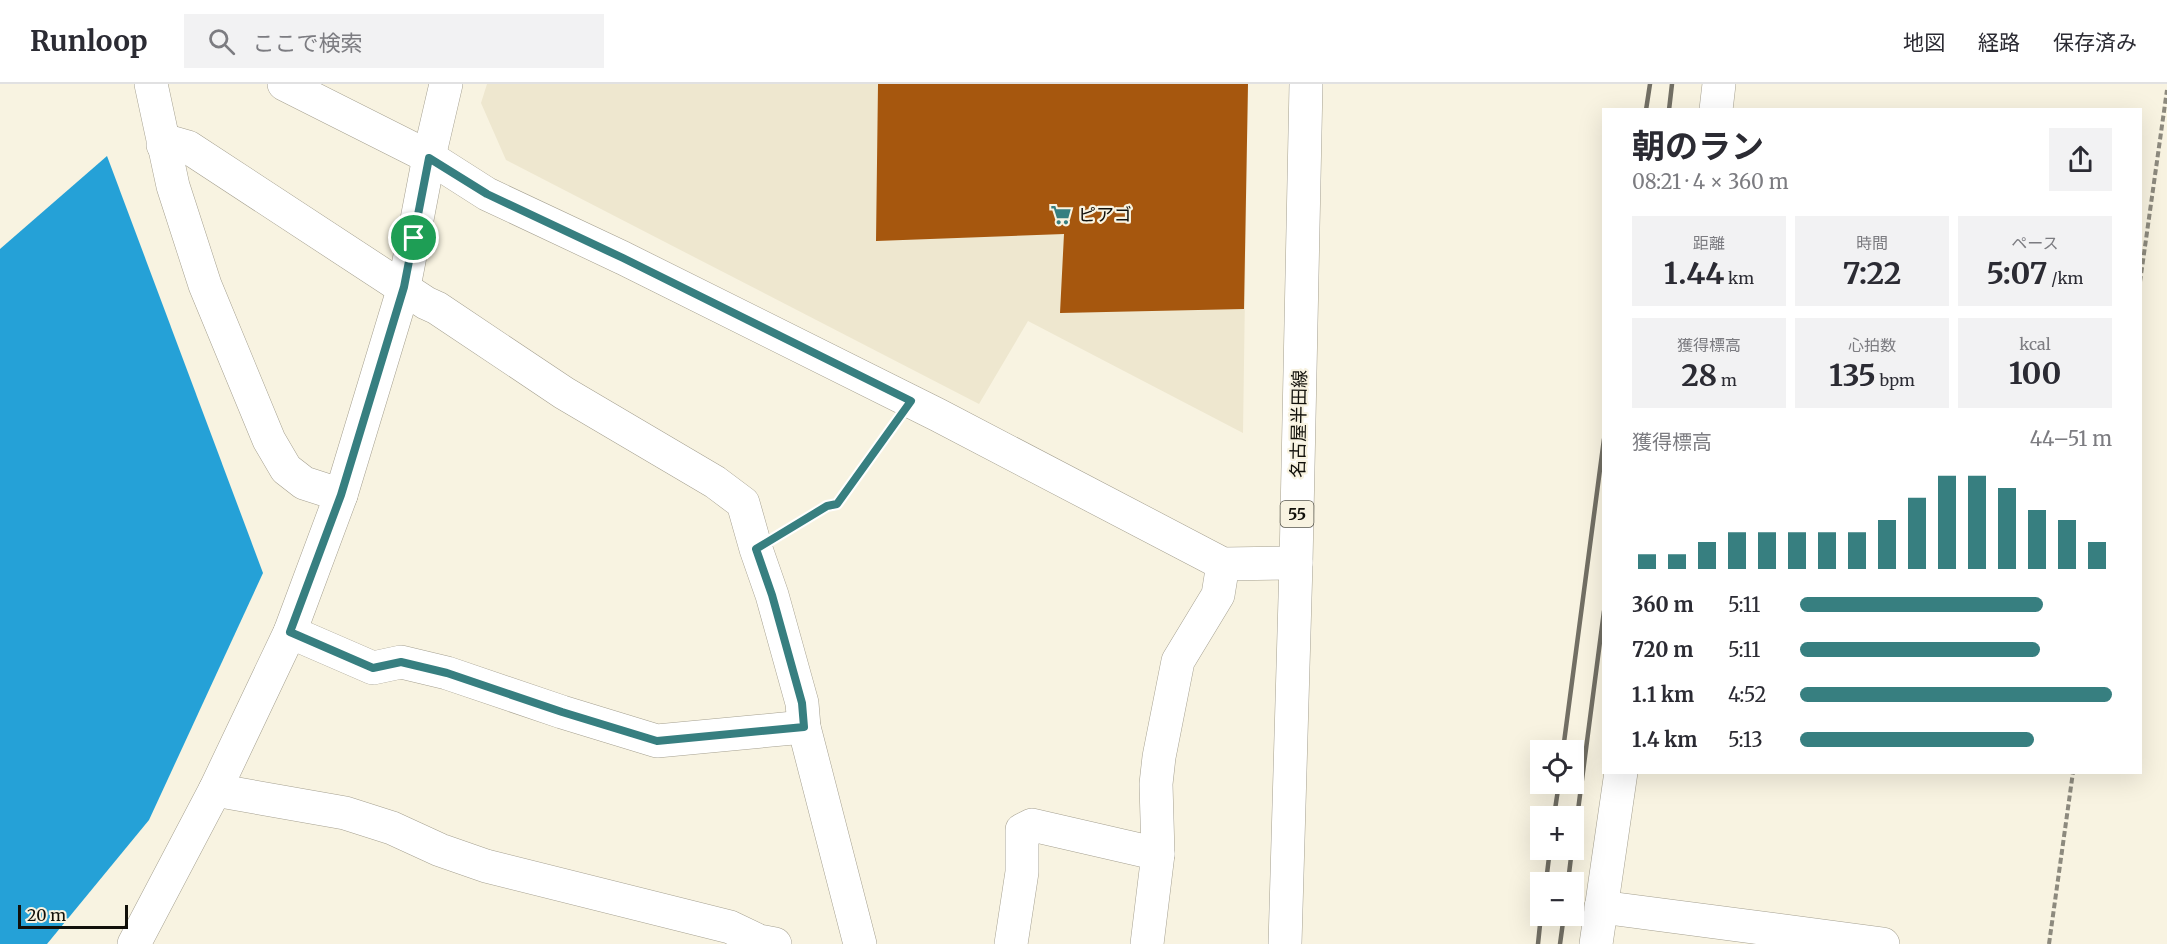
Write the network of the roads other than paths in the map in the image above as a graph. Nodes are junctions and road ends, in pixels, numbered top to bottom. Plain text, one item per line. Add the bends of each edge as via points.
1 (151, 84) edge
2 (284, 84) edge
3 (446, 84) edge
4 (1306, 84) edge
5 (1719, 84) edge
6 (1716, 108) edge
7 (164, 145) junction
8 (429, 158) junction
9 (404, 287) junction
10 (341, 495) junction
11 (1296, 563) junction
12 (1223, 564) junction
13 (290, 632) junction
14 (804, 727) junction
15 (1621, 774) edge
16 (215, 790) junction
17 (1158, 854) junction
18 (1601, 907) junction
19 (763, 943) edge
20 (134, 944) edge
21 (860, 944) edge
22 (1011, 944) edge
23 (1147, 944) edge
24 (1285, 944) edge
25 (1596, 944) edge
26 (1883, 944) edge

1 - 7 street
2 - 8 street
3 - 8 street
4 - 11 street, 名古屋半田線 / 55
5 - 6 street
7 - 9 street via 188,147
7 - 10 street via 205,285 268,440 286,469 304,483
8 - 9 street
8 - 12 street via 487,194 911,401
9 - 10 street
9 - 14 street via 564,393 715,482 743,503 802,703
10 - 13 street
11 - 12 street
11 - 24 street, 名古屋半田線 / 55
12 - 17 street via 1218,595 1178,661 1156,784
13 - 14 street via 373,668 401,662 447,673 657,741
13 - 16 street
14 - 21 street
15 - 18 street
16 - 19 street via 345,813 486,866 730,927
16 - 20 street
17 - 22 street via 1032,825 1023,830 1022,872
17 - 23 street
18 - 25 street
18 - 26 street

